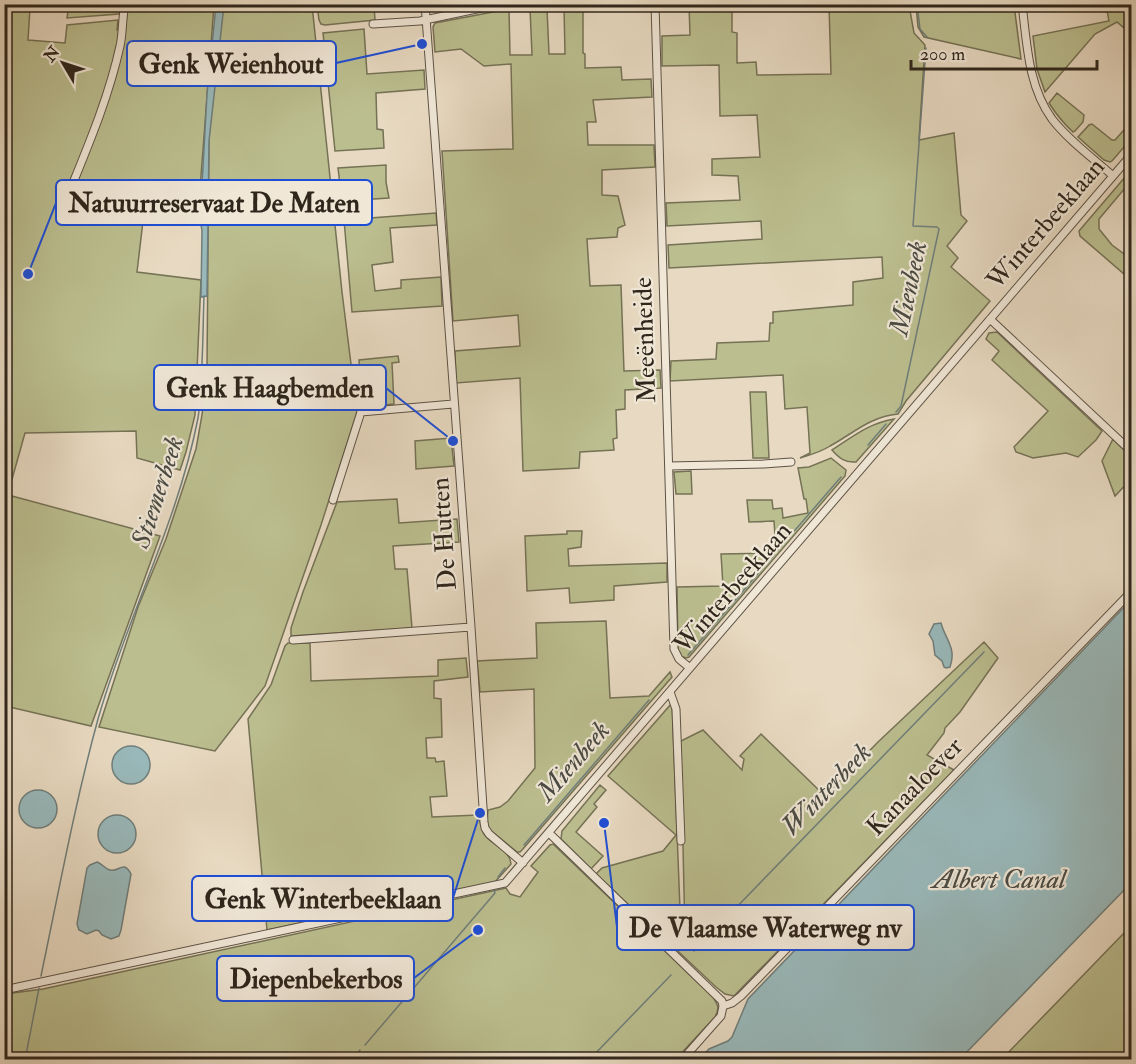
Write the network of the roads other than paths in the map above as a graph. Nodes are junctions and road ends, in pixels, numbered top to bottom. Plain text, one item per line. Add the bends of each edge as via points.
1 (124, 4) edge
2 (425, 4) edge
3 (500, 4) edge
4 (655, 4) edge
5 (1022, 4) edge
6 (426, 20) junction
7 (373, 24) dead end
8 (1131, 154) edge
9 (1113, 176) junction
10 (62, 215) dead end
11 (990, 319) junction
12 (453, 404) junction
13 (1131, 452) edge
14 (791, 462) dead end
15 (669, 466) junction
16 (333, 500) dead end
17 (1131, 591) edge
18 (471, 627) junction
19 (292, 640) dead end
20 (690, 668) junction
21 (670, 692) junction
22 (549, 833) junction
23 (681, 841) dead end
24 (523, 863) junction
25 (4, 990) edge
26 (723, 1006) junction
27 (682, 1059) edge

1 - 10 street via 120,45 109,88
2 - 6 street, De Hutten
3 - 6 street
4 - 15 street, Meeënheide
5 - 9 street via 1034,84 1042,102 1064,132
6 - 7 street
6 - 12 street, De Hutten
8 - 9 street, Winterbeeklaan
9 - 11 street, Winterbeeklaan
11 - 13 street, Winterbeeklaan
11 - 20 street, Winterbeeklaan
12 - 16 street via 360,408
12 - 18 street, De Hutten
14 - 15 street
15 - 20 street, Meeënheide via 674,649
17 - 26 street, Kanaaloever via 741,996
18 - 19 street
18 - 24 street, De Hutten via 485,828
20 - 21 street, Winterbeeklaan
21 - 22 street, Winterbeeklaan
21 - 23 street via 675,709
22 - 24 street, Winterbeeklaan
22 - 26 street via 716,994
24 - 25 street, Winterbeeklaan via 505,883
26 - 27 street via 721,1016

